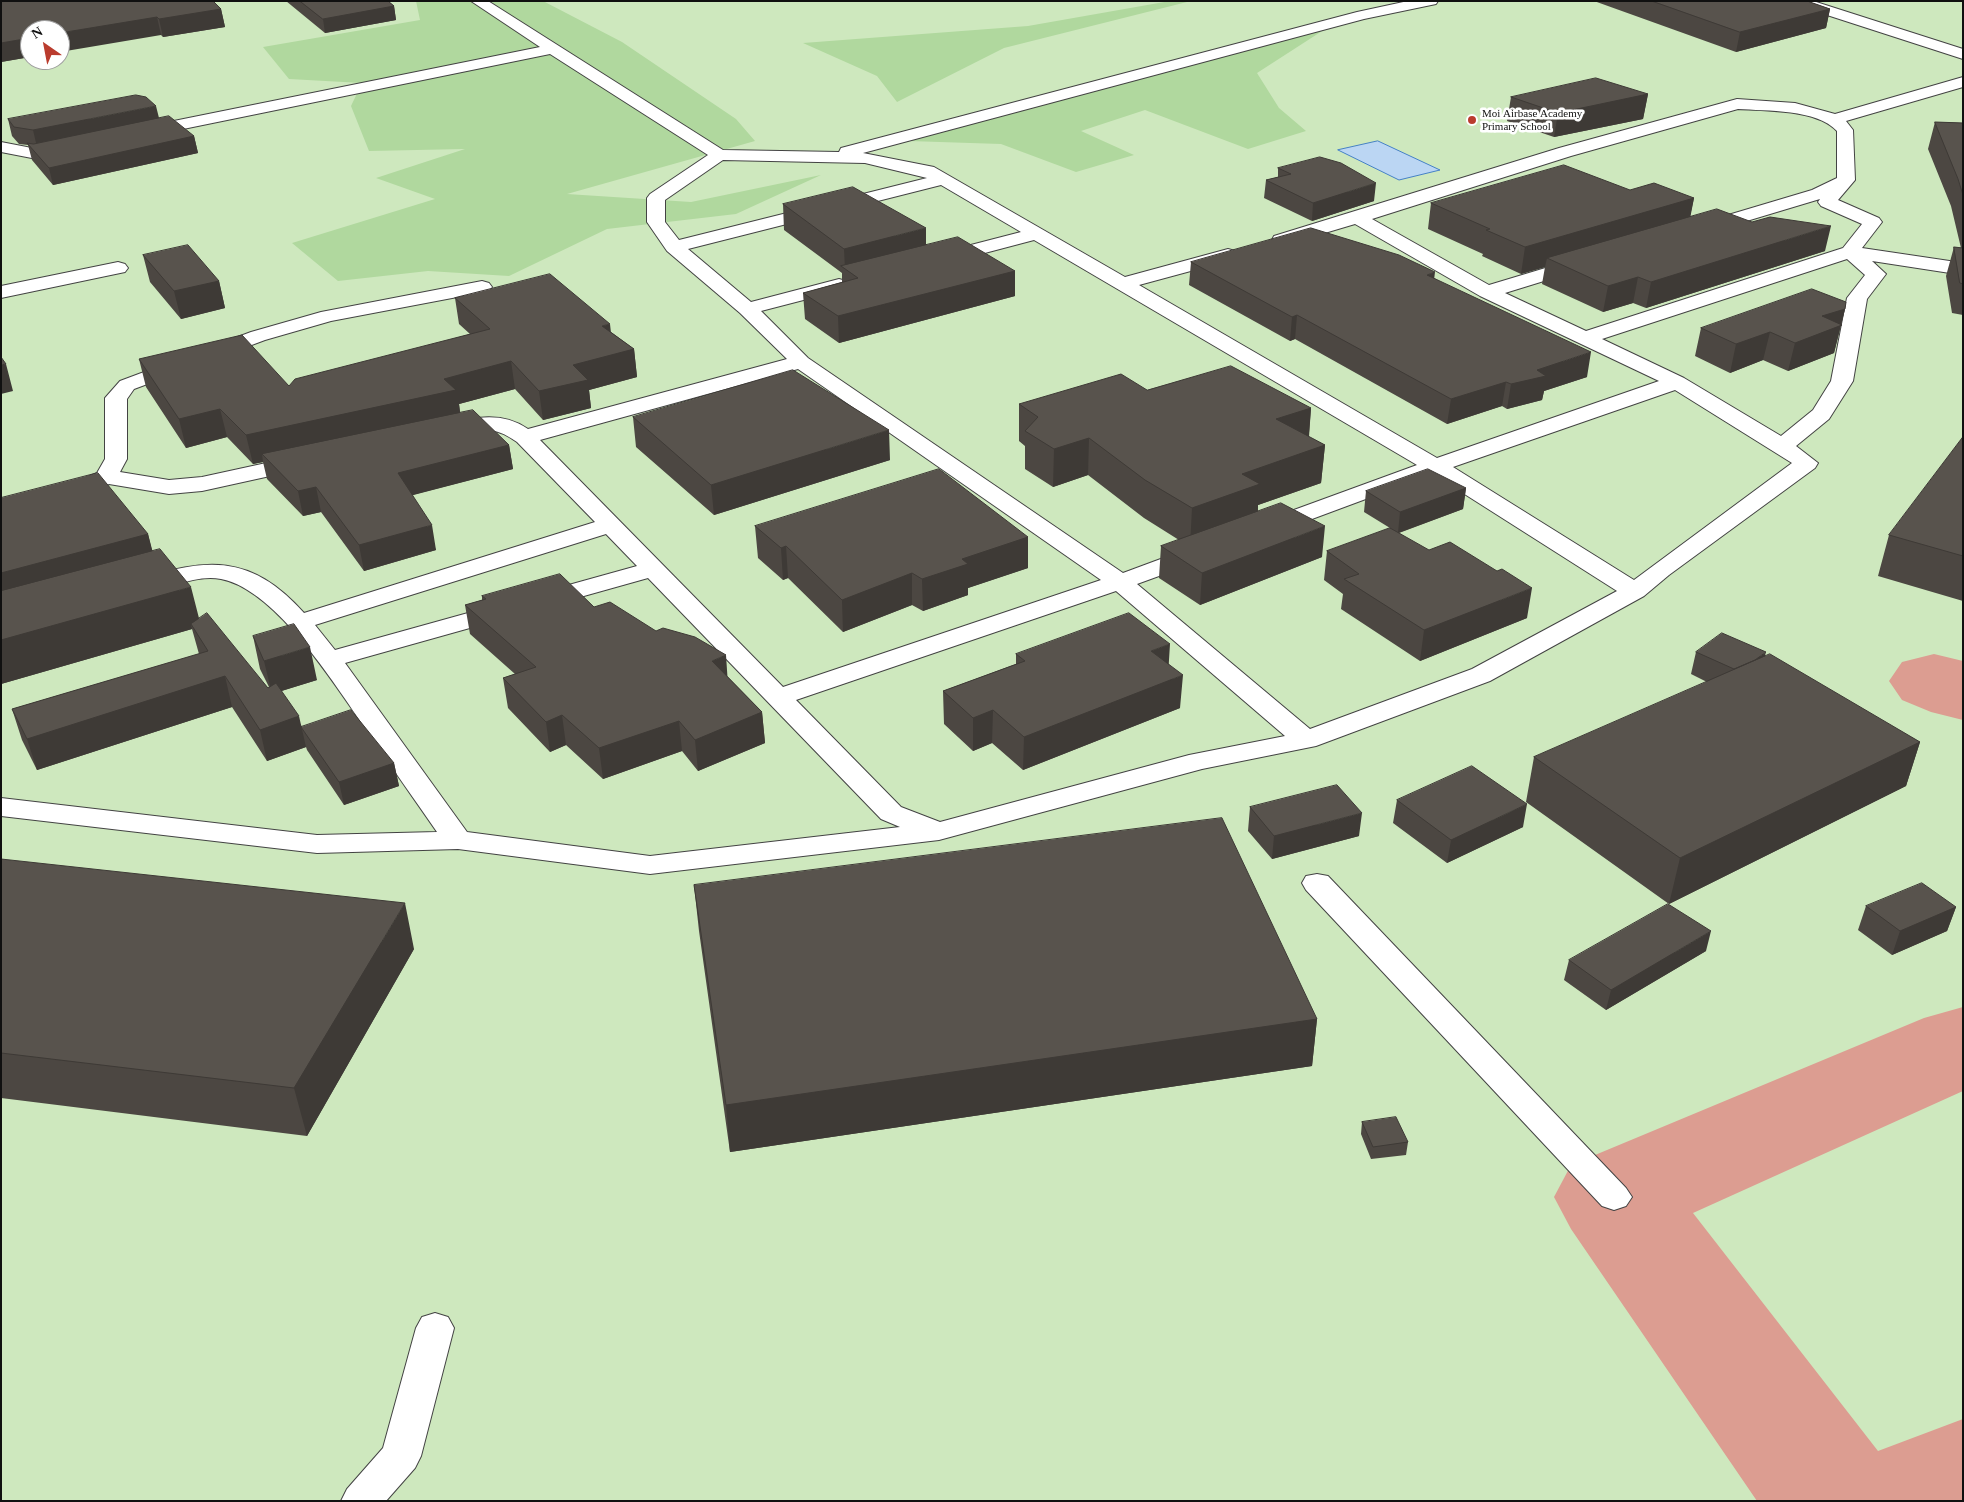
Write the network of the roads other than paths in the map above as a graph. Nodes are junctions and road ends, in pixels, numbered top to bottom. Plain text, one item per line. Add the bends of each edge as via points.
1 (478, 1) edge
2 (1431, 1) edge
3 (1798, 1) edge
4 (552, 49) junction
5 (1963, 54) edge
6 (1963, 82) edge
7 (1835, 119) junction
8 (129, 135) edge
9 (81, 145) edge
10 (1, 147) edge
11 (719, 155) junction
12 (829, 156) junction
13 (942, 179) junction
14 (1846, 180) junction
15 (1358, 218) junction
16 (1686, 233) edge
17 (1036, 234) junction
18 (1264, 244) edge
19 (674, 247) junction
20 (1245, 250) edge
21 (1850, 252) junction
22 (1601, 258) edge
23 (930, 261) edge
24 (118, 268) dead end
25 (1963, 269) edge
26 (853, 281) edge
27 (1123, 284) junction
28 (482, 287) dead end
29 (1, 292) edge
30 (1487, 292) junction
31 (747, 309) junction
32 (1585, 338) junction
33 (801, 362) junction
34 (1678, 382) junction
35 (434, 433) edge
36 (525, 437) junction
37 (1782, 446) junction
38 (328, 456) edge
39 (1435, 466) junction
40 (106, 477) junction
41 (73, 491) edge
42 (611, 525) junction
43 (1250, 534) edge
44 (1213, 548) edge
45 (654, 568) junction
46 (1120, 582) junction
47 (125, 590) edge
48 (1635, 591) junction
49 (300, 622) junction
50 (330, 659) junction
51 (779, 697) junction
52 (1306, 740) junction
53 (1, 807) edge
54 (939, 831) junction
55 (458, 840) junction
56 (1317, 883) dead end
57 (1614, 1197) dead end
58 (435, 1328) dead end
59 (361, 1501) edge

1 - 4 street
2 - 12 street via 1353,18
3 - 5 street
4 - 8 street
4 - 11 street
6 - 7 street
7 - 14 street via 1844,130
7 - 15 street via 1795,108 1737,104 1565,152
9 - 10 street via 37,154
11 - 12 street
11 - 19 street via 695,175 680,180 656,198 656,222
12 - 13 street via 866,158 928,170
13 - 17 street
13 - 19 street
14 - 16 street via 1818,194
14 - 21 street via 1827,202 1873,222
15 - 18 street
15 - 30 street
17 - 23 street
17 - 27 street
19 - 31 street
20 - 27 street
21 - 25 street
21 - 32 street
21 - 37 street via 1876,274 1857,298 1842,382 1821,414
22 - 30 street
24 - 29 street
26 - 31 street
27 - 39 street
28 - 40 street via 328,316 258,336 127,386 116,398 116,459
30 - 32 street
31 - 33 street
32 - 34 street
33 - 36 street
33 - 46 street
34 - 37 street
34 - 39 street
35 - 36 street via 484,423 502,423
36 - 42 street
37 - 48 street via 1807,463
38 - 40 street via 202,484 169,487
39 - 43 street
39 - 48 street
40 - 41 street
42 - 45 street
42 - 49 street
44 - 46 street
45 - 50 street
45 - 51 street
46 - 51 street
46 - 52 street
47 - 49 street via 191,572 227,572 257,585
48 - 52 street via 1481,675
49 - 50 street
50 - 55 street
51 - 54 street via 891,813
52 - 54 street via 1199,761
53 - 55 street via 317,844
54 - 55 street via 650,864
56 - 57 street
58 - 59 street via 401,1456

